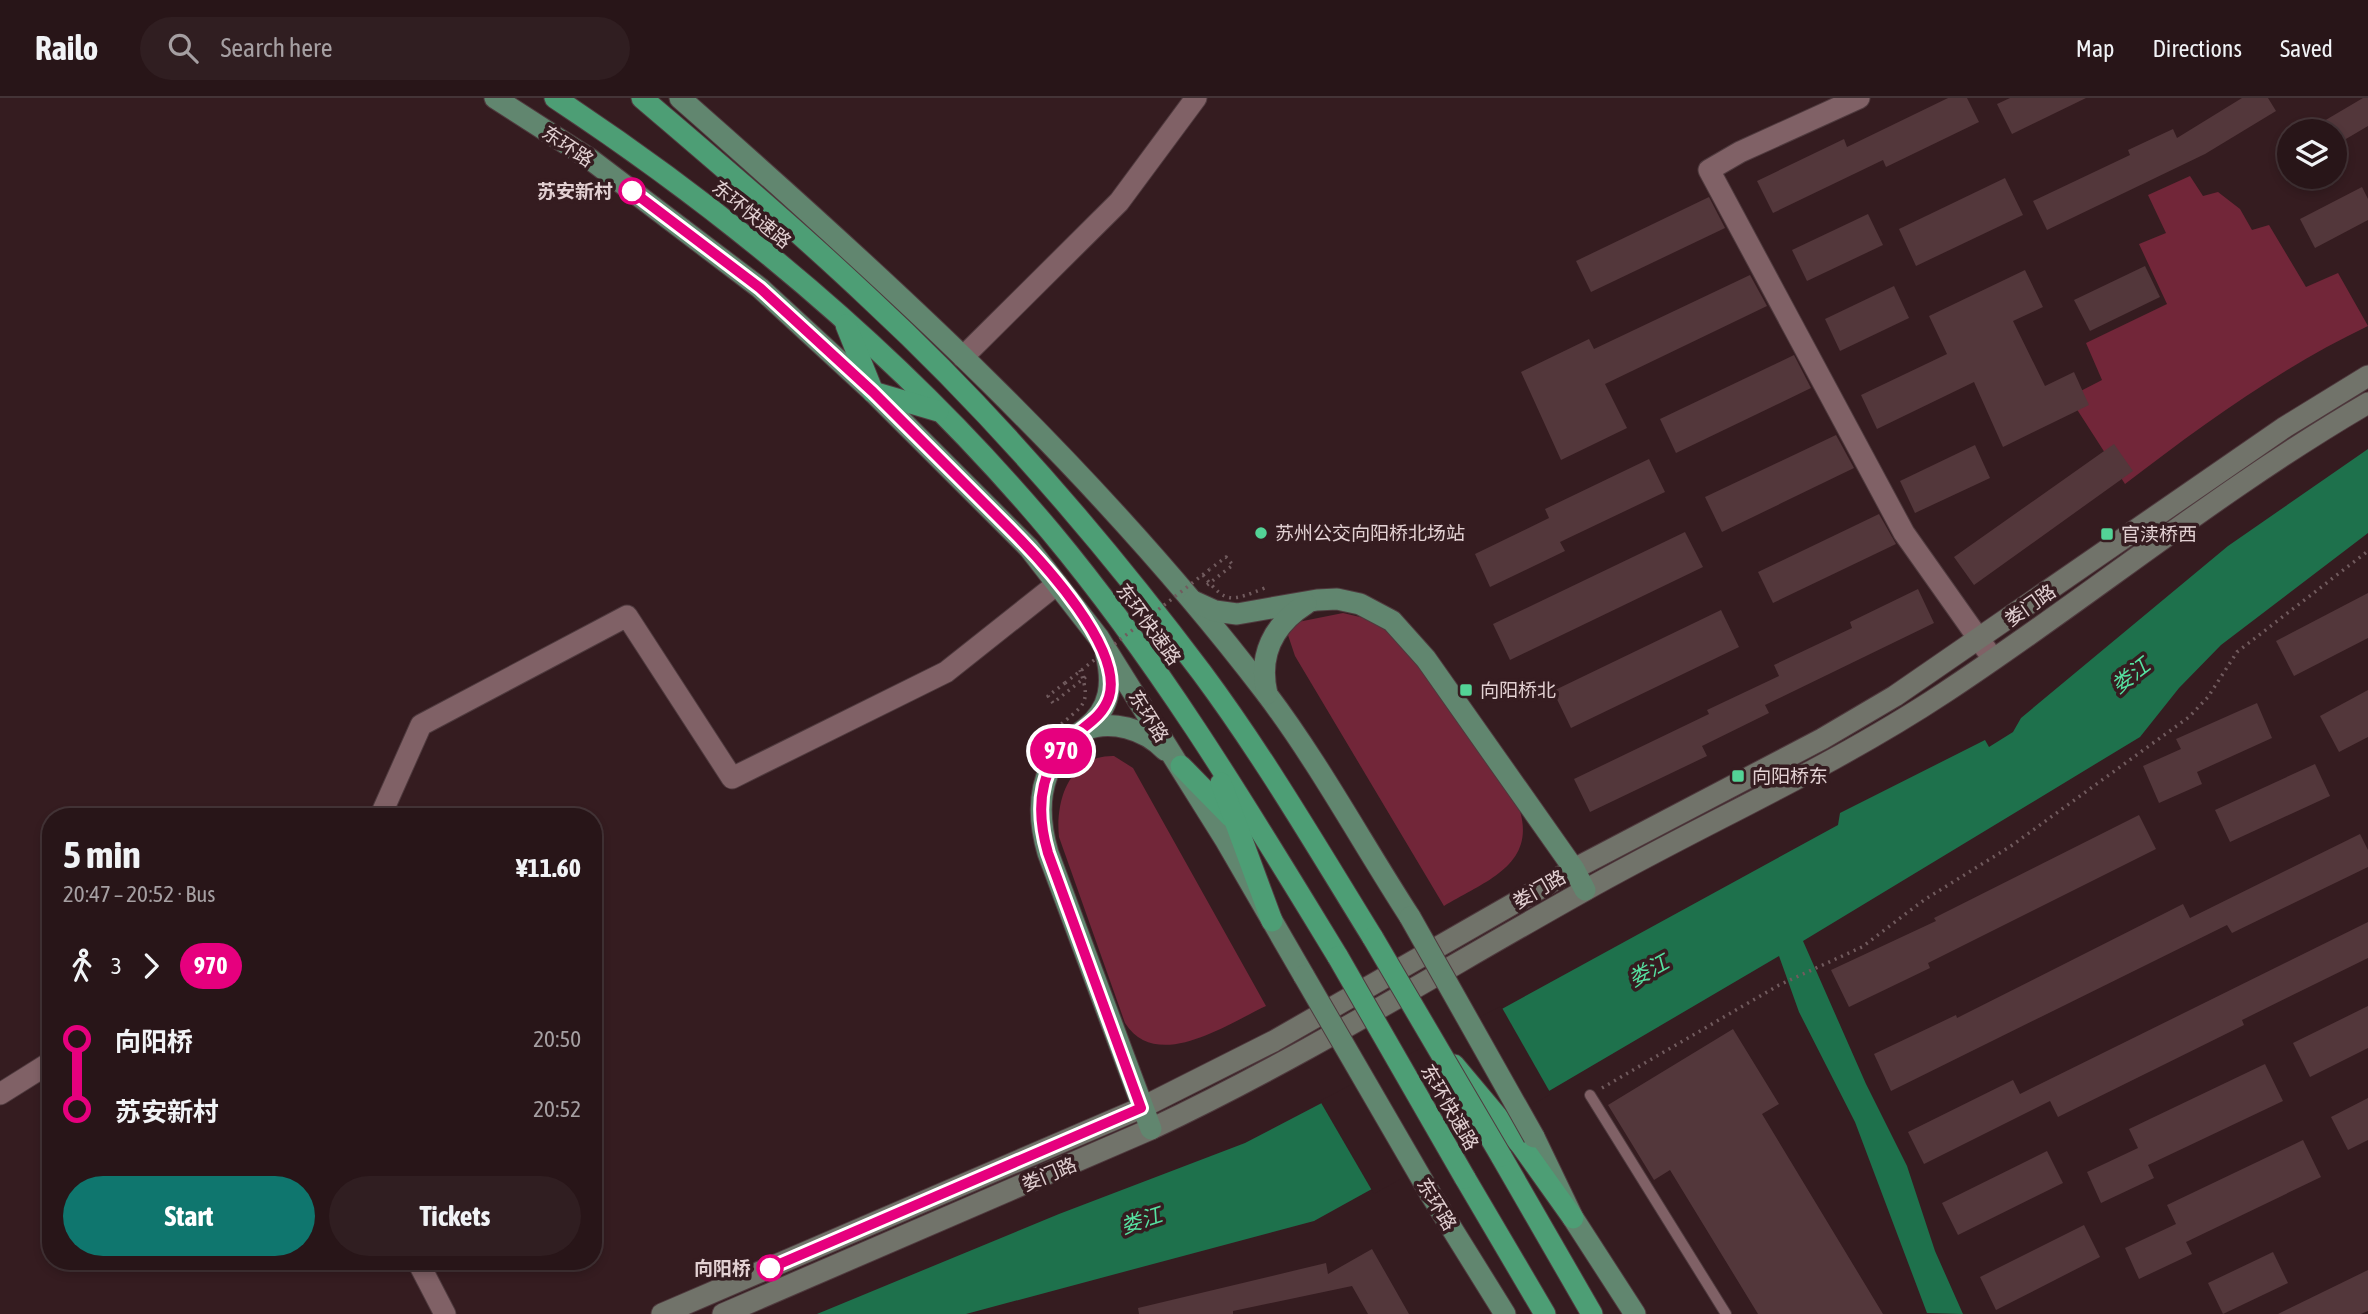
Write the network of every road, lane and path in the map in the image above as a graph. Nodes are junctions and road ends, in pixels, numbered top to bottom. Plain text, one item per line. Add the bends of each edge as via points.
1 (495, 98) edge
2 (555, 98) edge
3 (642, 98) edge
4 (680, 98) edge
5 (1196, 98) edge
6 (1859, 98) edge
7 (844, 320) junction
8 (962, 357) junction
9 (2368, 376) edge
10 (873, 392) junction
11 (2368, 403) edge
12 (940, 411) junction
13 (2368, 551) edge
14 (1203, 575) junction
15 (1214, 579) dead end
16 (1057, 584) junction
17 (1265, 588) dead end
18 (1183, 593) junction
19 (1313, 601) junction
20 (1099, 638) junction
21 (1979, 640) junction
22 (1993, 659) junction
23 (1080, 670) junction
24 (1079, 682) dead end
25 (1266, 694) junction
26 (1056, 729) dead end
27 (1084, 730) junction
28 (1206, 741) junction
29 (1181, 766) junction
30 (384, 808) edge
31 (1236, 822) junction
32 (1574, 869) junction
33 (1288, 876) junction
34 (1585, 890) junction
35 (1272, 920) junction
36 (1426, 1031) junction
37 (42, 1068) edge
38 (0, 1094) edge
39 (1590, 1095) joint
40 (1141, 1108) junction
41 (1151, 1129) junction
42 (1527, 1141) junction
43 (422, 1270) edge
44 (445, 1314) edge
45 (662, 1314) edge
46 (723, 1314) edge
47 (1505, 1314) edge
48 (1545, 1314) edge
49 (1592, 1314) edge
50 (1635, 1314) edge
51 (1726, 1314) edge

1 - 10 main road, 东环路 via 590,159 760,288
2 - 7 highway, 东环快速路 via 695,197
3 - 36 highway, 东环快速路, bridge via 871,300 1007,436 1094,537 1239,725
4 - 8 main road via 820,221
5 - 8 street via 1119,202
6 - 21 street via 1709,170 1904,533
7 - 10 highway
7 - 12 highway, 东环快速路
8 - 18 main road via 1095,492
9 - 21 main road, 娄门路 via 2285,427
10 - 12 highway
10 - 16 main road, 东环路 via 1029,548
11 - 22 main road, 娄门路 via 2298,446
12 - 28 highway, 东环快速路 via 1060,544
13 - 39 path via 2236,652 2189,718 2021,839 1924,900 1862,947 1779,985
14 - 15 path, bridge via 1227,557 1233,565
14 - 17 path, bridge via 1226,598
14 - 23 path, bridge
16 - 20 main road, 东环路
16 - 30 street via 946,672 732,778 627,616 421,725
18 - 19 main road via 1207,609 1225,613
18 - 25 main road
19 - 25 main road via 1285,620 1272,638 1263,672
19 - 32 main road via 1360,604 1405,633
20 - 27 main road via 1109,666 1110,690 1104,708
20 - 29 main road, 东环路
21 - 22 street
21 - 32 main road, 娄门路 via 1832,733
22 - 34 main road, 娄门路 via 1875,736
23 - 24 path, bridge via 1048,696 1053,703
23 - 26 path, bridge via 1086,700
25 - 42 main road, bridge via 1410,917
27 - 29 main road via 1109,725 1130,729 1154,740
27 - 40 main road via 1070,739 1048,770 1040,803 1041,824
28 - 31 highway
28 - 33 highway, 东环快速路
29 - 31 highway
29 - 35 main road, 东环路
31 - 33 highway
31 - 35 highway
32 - 34 main road
32 - 40 main road, 娄门路 via 1273,1041
33 - 48 highway, 东环快速路, bridge
34 - 41 main road, 娄门路 via 1266,1072
35 - 47 main road, 东环路, bridge
36 - 42 highway, bridge
36 - 49 highway, 东环快速路, bridge
37 - 38 street
39 - 51 lane
40 - 41 main road
40 - 45 main road, 娄门路
41 - 46 main road, 娄门路
42 - 50 main road
43 - 44 street

